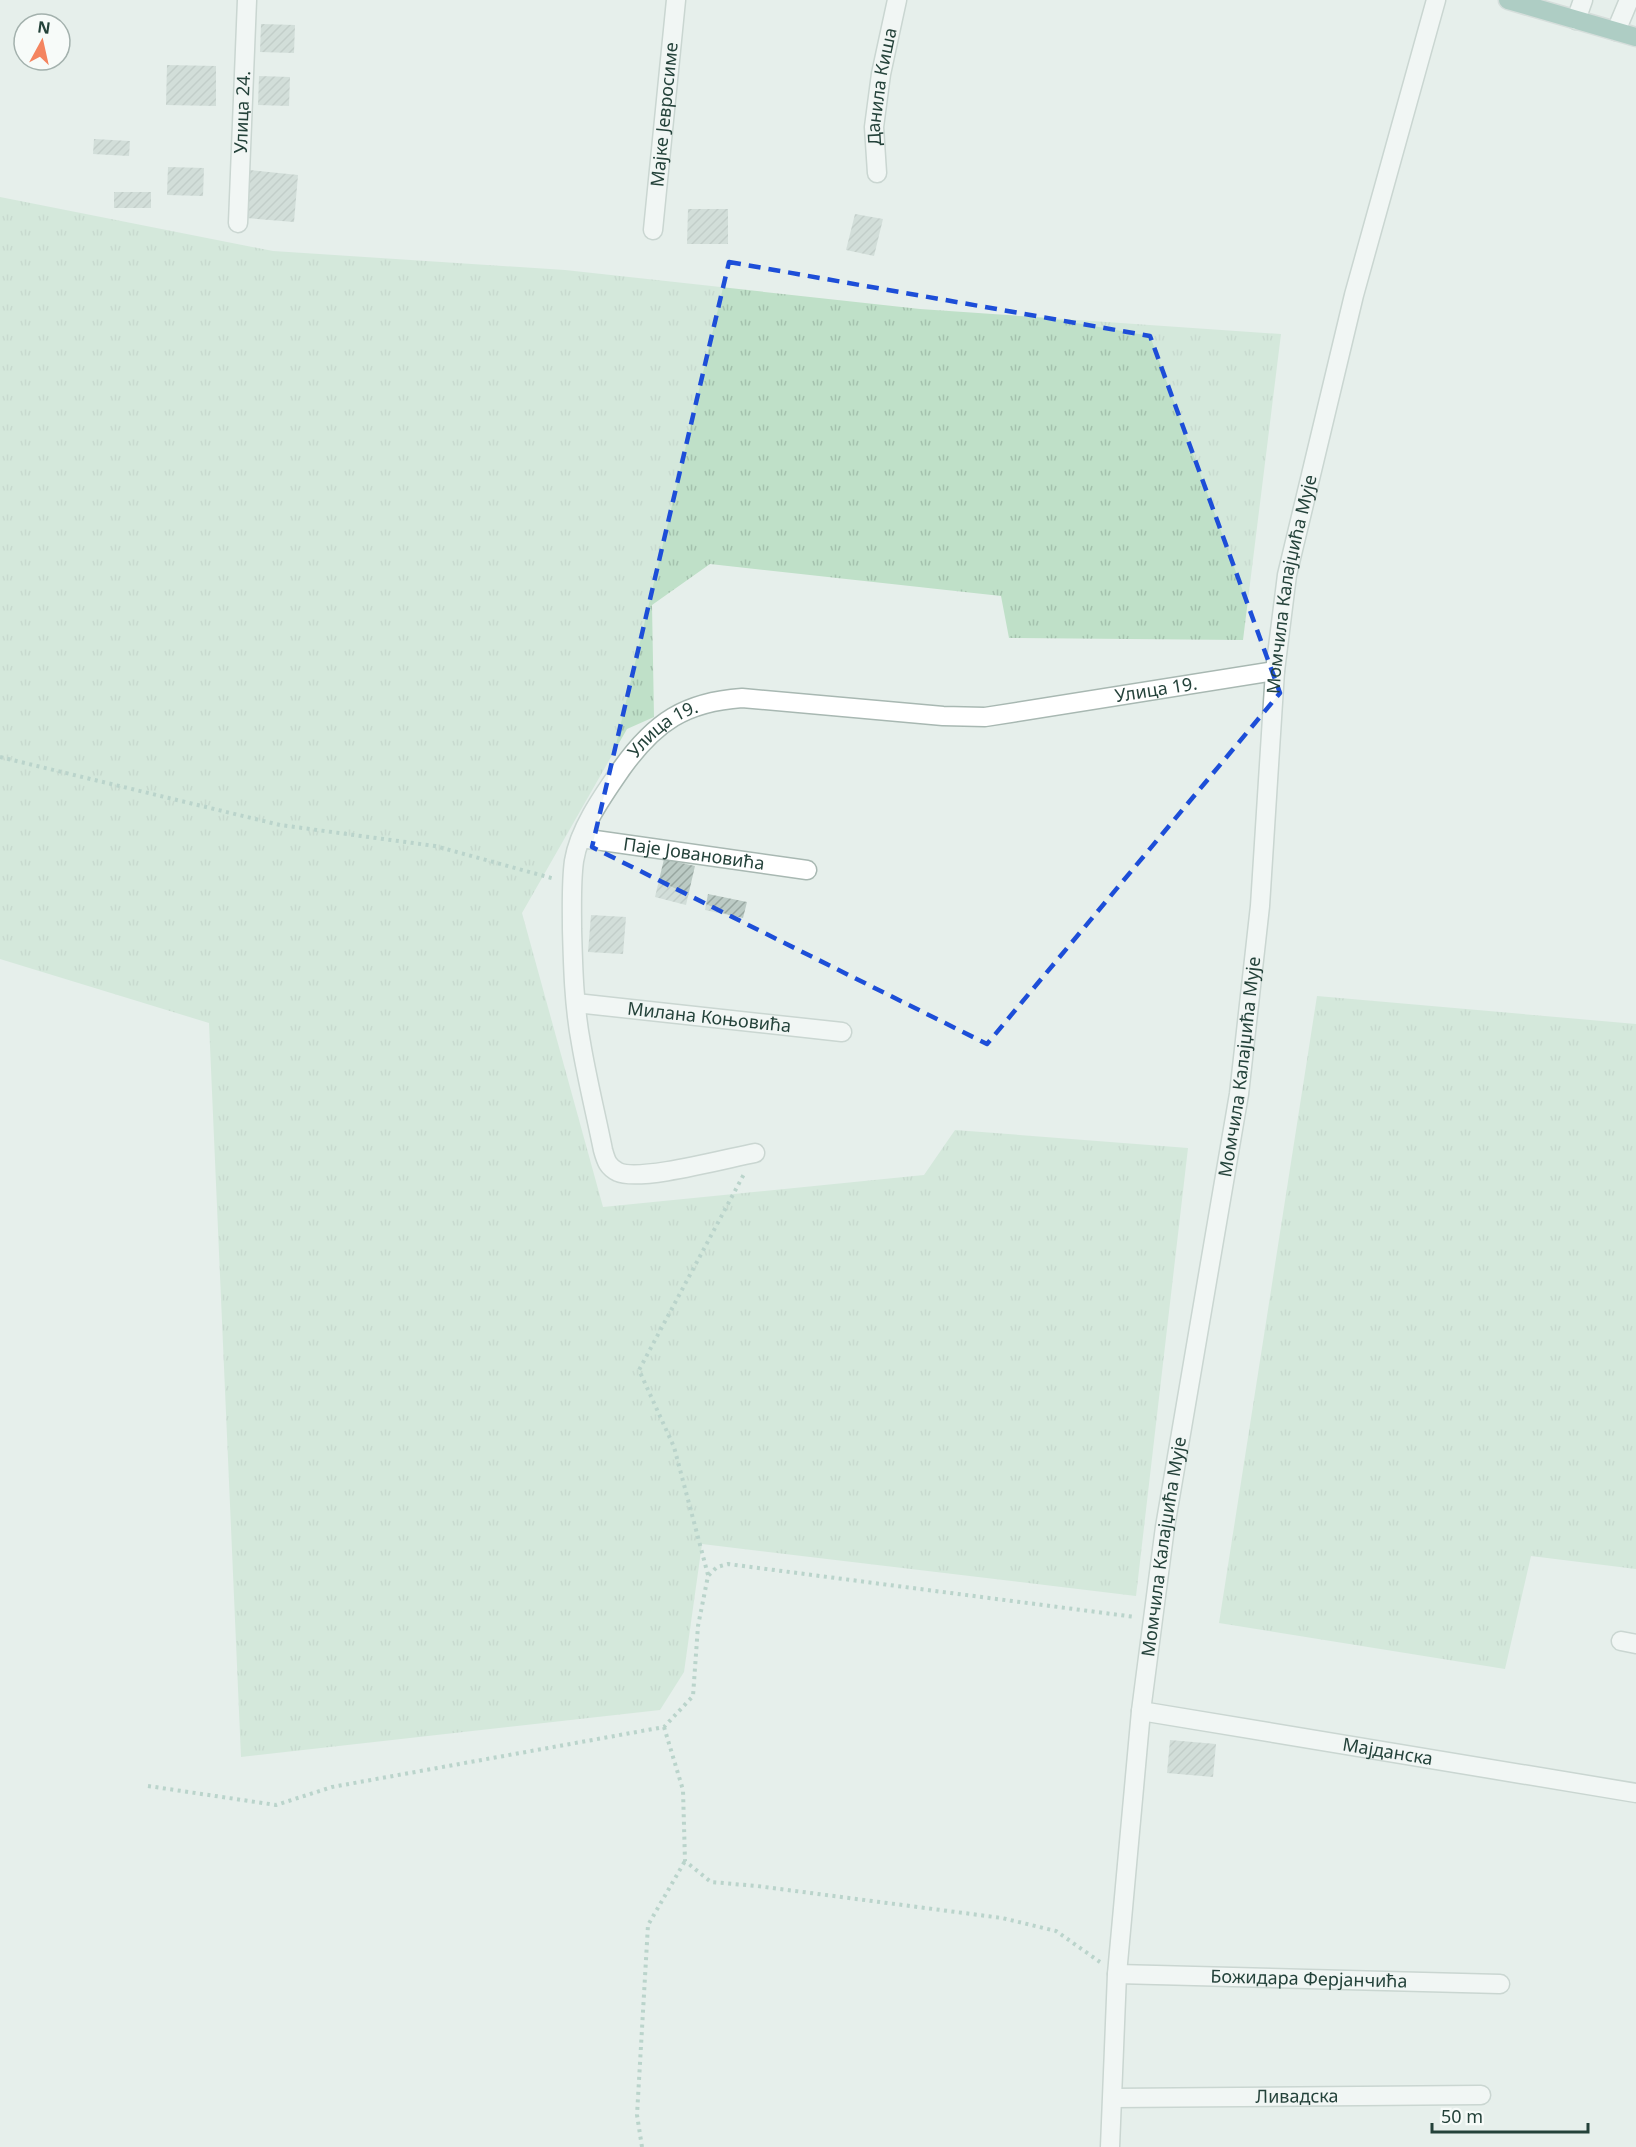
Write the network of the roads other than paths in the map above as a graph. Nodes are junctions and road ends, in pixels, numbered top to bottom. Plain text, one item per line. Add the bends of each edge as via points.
1 (247, 0) edge
2 (676, 0) edge
3 (897, 0) edge
4 (1436, 0) edge
5 (1583, 0) edge
6 (1629, 0) edge
7 (1519, 2) edge
8 (1576, 20) junction
9 (1616, 31) junction
10 (1636, 37) edge
11 (878, 173) dead end
12 (238, 223) dead end
13 (653, 230) dead end
14 (1275, 671) junction
15 (581, 838) junction
16 (807, 870) dead end
17 (576, 1003) junction
18 (842, 1032) dead end
19 (755, 1153) road end
20 (1142, 1711) junction
21 (1636, 1793) edge
22 (1117, 1974) junction
23 (1500, 1984) dead end
24 (1481, 2096) dead end
25 (1113, 2098) junction
26 (1110, 2147) edge

1 - 12 street, Улица 24.
2 - 13 street, Мајке Јевросиме
3 - 11 street, Данила Киша via 874,127
4 - 14 street, Момчила Калајџића Мује via 1345,330 1287,575
5 - 8 street
6 - 9 street
7 - 8 main road
8 - 9 main road
9 - 10 main road
14 - 15 street, Улица 19. via 985,717 742,698 699,704 672,716 638,746 604,794
14 - 20 street, Момчила Калајџића Мује via 1260,906 1239,1094 1165,1527
15 - 16 street, Паје Јовановића
15 - 17 street, Улица 19. via 574,860 573,884
17 - 18 street, Милана Коњовића
17 - 19 street, Улица 19. via 607,1164 617,1172 639,1175
20 - 21 street, Мајданска
20 - 22 street, Момчила Калајџића Мује
22 - 23 street, Божидара Ферјанчића
22 - 25 street, Момчила Калајџића Мује
24 - 25 street, Ливадска
25 - 26 street, Момчила Калајџића Мује

